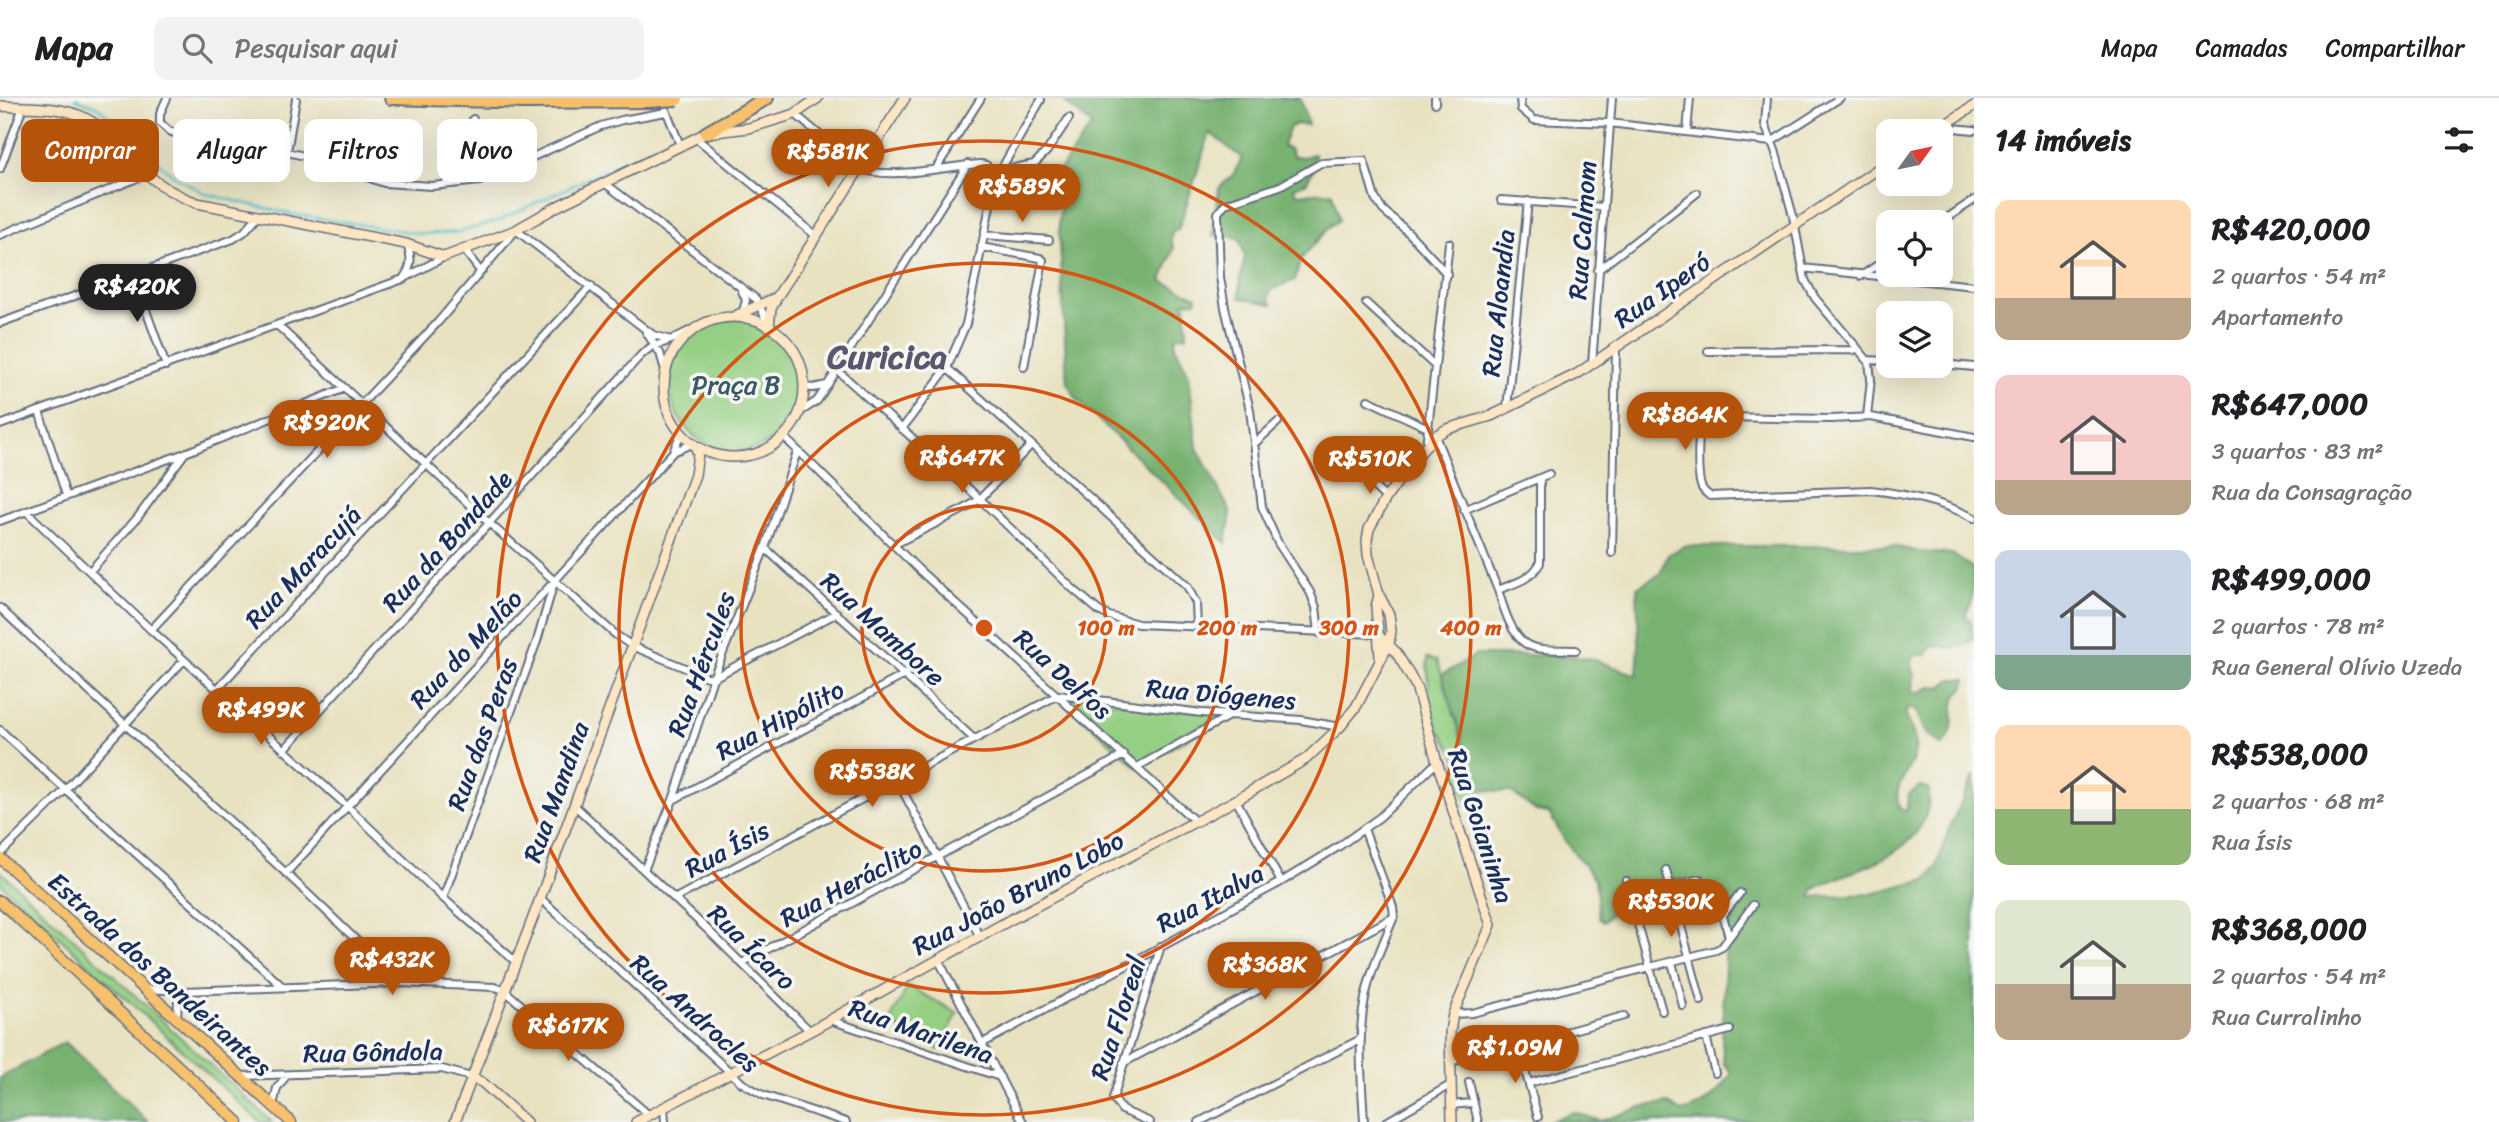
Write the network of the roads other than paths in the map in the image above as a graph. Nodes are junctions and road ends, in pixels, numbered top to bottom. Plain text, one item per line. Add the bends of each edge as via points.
1 (167, 98) edge
2 (391, 98) edge
3 (663, 98) edge
4 (679, 98) edge
5 (767, 98) edge
6 (818, 98) edge
7 (905, 98) edge
8 (981, 98) edge
9 (1520, 98) edge
10 (1612, 98) edge
11 (1690, 98) edge
12 (1767, 98) edge
13 (1840, 98) edge
14 (296, 99) edge
15 (1041, 100) dead end
16 (0, 106) edge
17 (1974, 106) edge
18 (23, 107) junction
19 (666, 111) junction
20 (795, 114) junction
21 (1069, 118) dead end
22 (86, 119) edge
23 (1953, 119) edge
24 (1609, 123) junction
25 (1953, 129) edge
26 (1974, 130) edge
27 (173, 132) edge
28 (1687, 132) junction
29 (290, 134) edge
30 (701, 136) junction
31 (1771, 142) junction
32 (680, 145) junction
33 (290, 153) edge
34 (537, 156) edge
35 (968, 164) junction
36 (859, 168) junction
37 (937, 168) junction
38 (0, 169) edge
39 (1876, 170) edge
40 (997, 172) junction
41 (128, 182) edge
42 (158, 182) edge
43 (474, 182) edge
44 (606, 184) junction
45 (1024, 189) dead end
46 (993, 193) junction
47 (1698, 193) dead end
48 (1502, 200) dead end
49 (1528, 201) junction
50 (1972, 203) edge
51 (1603, 207) junction
52 (1953, 215) edge
53 (258, 216) junction
54 (1793, 224) junction
55 (516, 230) junction
56 (985, 234) junction
57 (0, 235) edge
58 (816, 236) junction
59 (1049, 240) dead end
60 (1449, 243) dead end
61 (406, 244) junction
62 (982, 247) junction
63 (465, 251) junction
64 (444, 257) junction
65 (1876, 266) edge
66 (1802, 268) junction
67 (1598, 270) junction
68 (480, 271) junction
69 (133, 274) junction
70 (1447, 274) junction
71 (1861, 276) junction
72 (403, 279) junction
73 (590, 286) junction
74 (1974, 286) edge
75 (740, 288) junction
76 (777, 297) junction
77 (1366, 303) dead end
78 (760, 306) junction
79 (736, 315) junction
80 (0, 323) edge
81 (277, 325) junction
82 (768, 326) junction
83 (694, 329) junction
84 (645, 330) junction
85 (671, 340) junction
86 (655, 345) junction
87 (1616, 348) junction
88 (1859, 350) junction
89 (1708, 351) dead end
90 (660, 354) junction
91 (639, 358) junction
92 (1868, 360) junction
93 (1876, 360) edge
94 (1592, 364) junction
95 (1953, 365) edge
96 (166, 366) junction
97 (1435, 366) junction
98 (1024, 367) dead end
99 (1974, 367) edge
100 (947, 368) junction
101 (666, 370) junction
102 (837, 370) junction
103 (827, 385) junction
104 (804, 387) junction
105 (345, 388) junction
106 (1368, 400) dead end
107 (362, 404) junction
108 (1507, 409) junction
109 (39, 411) junction
110 (800, 412) junction
111 (1867, 417) junction
112 (1278, 422) dead end
113 (0, 425) edge
114 (1428, 428) junction
115 (902, 429) junction
116 (681, 433) junction
117 (1435, 436) junction
118 (1974, 437) edge
119 (784, 438) junction
120 (1254, 444) junction
121 (693, 445) junction
122 (1030, 446) junction
123 (1426, 446) junction
124 (673, 452) junction
125 (797, 452) junction
126 (185, 453) junction
127 (716, 456) junction
128 (1340, 456) dead end
129 (806, 460) junction
130 (424, 464) junction
131 (792, 470) junction
132 (1549, 474) dead end
133 (695, 475) junction
134 (1539, 479) junction
135 (66, 495) junction
136 (1385, 498) junction
137 (980, 499) junction
138 (1464, 510) junction
139 (26, 511) junction
140 (1974, 518) edge
141 (0, 520) edge
142 (489, 523) junction
143 (893, 545) junction
144 (765, 548) junction
145 (1612, 553) dead end
146 (90, 571) junction
147 (554, 583) junction
148 (1498, 590) junction
149 (1379, 595) junction
150 (0, 608) edge
151 (837, 613) junction
152 (1197, 627) junction
153 (151, 630) junction
154 (1319, 633) junction
155 (1377, 634) junction
156 (1389, 644) junction
157 (632, 646) junction
158 (1576, 650) dead end
159 (1380, 657) junction
160 (184, 660) junction
161 (906, 674) junction
162 (713, 677) junction
163 (217, 689) junction
164 (1058, 695) junction
165 (1230, 715) junction
166 (124, 726) junction
167 (1340, 727) junction
168 (0, 730) edge
169 (974, 739) junction
170 (284, 750) junction
171 (1124, 755) junction
172 (1437, 762) junction
173 (1138, 767) junction
174 (897, 780) junction
175 (65, 790) junction
176 (673, 800) junction
177 (1236, 800) junction
178 (574, 805) junction
179 (347, 806) junction
180 (1196, 822) junction
181 (1364, 830) junction
182 (0, 856) edge
183 (938, 858) junction
184 (644, 870) junction
185 (1667, 870) dead end
186 (287, 872) junction
187 (1700, 879) dead end
188 (1626, 881) dead end
189 (1281, 882) junction
190 (1671, 886) junction
191 (1714, 886) dead end
192 (1740, 893) dead end
193 (443, 898) junction
194 (540, 898) junction
195 (674, 899) junction
196 (0, 901) edge
197 (1753, 905) dead end
198 (1723, 915) junction
199 (1394, 917) junction
200 (980, 937) junction
201 (1729, 937) junction
202 (1161, 946) junction
203 (1690, 957) junction
204 (938, 960) junction
205 (516, 962) junction
206 (1672, 962) junction
207 (742, 963) junction
208 (260, 967) junction
209 (1650, 968) junction
210 (400, 984) junction
211 (253, 987) junction
212 (283, 987) junction
213 (146, 989) junction
214 (504, 990) junction
215 (184, 991) junction
216 (1701, 1001) dead end
217 (1684, 1006) dead end
218 (1662, 1011) dead end
219 (1453, 1014) junction
220 (1624, 1016) dead end
221 (177, 1017) junction
222 (830, 1020) junction
223 (1730, 1030) dead end
224 (810, 1031) junction
225 (1706, 1036) junction
226 (1361, 1039) junction
227 (983, 1043) junction
228 (1518, 1046) junction
229 (1450, 1060) junction
230 (1123, 1063) junction
231 (730, 1073) junction
232 (1715, 1073) dead end
233 (287, 1075) junction
234 (242, 1076) junction
235 (471, 1077) junction
236 (1000, 1077) junction
237 (1469, 1082) dead end
238 (1529, 1083) junction
239 (1450, 1085) junction
240 (1472, 1103) junction
241 (1451, 1105) junction
242 (273, 1106) junction
243 (664, 1107) junction
244 (649, 1115) junction
245 (1538, 1117) dead end
246 (238, 1122) edge
247 (291, 1122) edge
248 (455, 1122) edge
249 (526, 1122) edge
250 (636, 1122) edge
251 (665, 1122) edge
252 (846, 1122) edge
253 (1023, 1122) edge
254 (1150, 1122) edge
255 (1199, 1122) edge
256 (1364, 1122) edge
257 (1386, 1122) edge
258 (1452, 1122) edge
259 (1478, 1122) edge

1 - 27 street via 158,119
2 - 4 highway, bridge via 465,102
3 - 19 street
5 - 30 highway
6 - 20 street
7 - 36 street
8 - 37 street
9 - 24 street via 1521,109 1534,120
10 - 24 street, Rua Calmom
11 - 28 street
12 - 31 street via 1765,125
13 - 31 street
14 - 29 street
15 - 40 street
16 - 18 street
17 - 23 street
18 - 22 street via 55,108
18 - 38 street
19 - 32 street
19 - 34 street via 601,126
20 - 30 street
20 - 36 street
21 - 40 street via 1040,159 1026,167
24 - 28 street
24 - 51 street, Rua Calmom
25 - 26 street
28 - 31 street
30 - 32 street
30 - 58 street
31 - 54 street
32 - 44 street
33 - 43 street via 392,185
35 - 37 street
35 - 40 street via 986,165
35 - 102 street
36 - 37 street via 880,174
36 - 58 street
39 - 54 street, Rua Iperó
40 - 46 street
41 - 57 street
42 - 53 street via 179,197
44 - 55 street
44 - 75 street
45 - 46 street
46 - 56 street
47 - 67 street
48 - 49 street
49 - 51 street
49 - 108 street, Rua Aloandia
50 - 52 street
51 - 67 street, Rua Calmom
53 - 61 street
53 - 69 street via 233,239
54 - 66 street
54 - 87 street, Rua Iperó
55 - 63 street
55 - 68 street
55 - 73 street
56 - 59 street
56 - 62 street
58 - 76 street
60 - 70 street
61 - 64 street
61 - 72 street via 411,258
62 - 98 street via 1043,260
62 - 100 street via 966,324
63 - 64 street
63 - 68 street
64 - 72 street
65 - 71 street
66 - 71 street
66 - 88 street via 1815,299
67 - 94 street, Rua Calmom
68 - 107 street
69 - 80 street
69 - 96 street
70 - 97 street
70 - 120 street via 1383,210 1362,158 1321,163 1280,186 1220,208 1217,252 1225,308 1247,394
71 - 74 street
72 - 81 street
73 - 84 street
73 - 130 street, Rua Maracujá
75 - 78 street
75 - 79 street via 746,305
76 - 78 street
76 - 82 street
77 - 97 street
78 - 79 street
78 - 82 street
79 - 82 street
79 - 83 street
81 - 96 street
81 - 105 street
82 - 104 street via 795,352
83 - 85 street, Rua da Bondade
83 - 101 street via 673,352
84 - 85 street
84 - 86 street
85 - 86 street, Rua da Bondade
86 - 90 street
86 - 91 street, Rua da Bondade
87 - 94 street, Rua Iperó
87 - 145 street
88 - 89 street
88 - 92 street
90 - 91 street
90 - 101 street
91 - 142 street, Rua da Bondade
92 - 93 street
92 - 111 street
94 - 108 street, Rua Iperó
95 - 99 street
96 - 109 street
97 - 114 street
100 - 115 street
100 - 122 street
101 - 116 street via 666,404
102 - 103 street
102 - 115 street
103 - 104 street
103 - 110 street via 817,401
104 - 110 street
105 - 107 street
105 - 126 street
106 - 114 street
107 - 130 street
107 - 153 street
108 - 117 street, Rua Iperó
109 - 113 street
109 - 135 street
110 - 119 street
111 - 118 street
111 - 140 street via 1710,418 1703,423 1699,440 1702,488 1716,497 1871,490 1944,505
112 - 120 street
114 - 123 street
115 - 137 street
116 - 121 street
116 - 124 street, Rua do Melão
117 - 123 street
117 - 138 street
119 - 125 street, Rua Delfos
119 - 127 street via 748,457
120 - 154 street via 1262,507 1278,544 1310,592
121 - 124 street, Rua do Melão
121 - 127 street
121 - 133 street, Rua Mandina via 698,454
122 - 137 street
122 - 152 street via 1187,586 1196,603
123 - 136 street
124 - 147 street, Rua do Melão
125 - 129 street, Rua Delfos
125 - 131 street, Rua Hércules
126 - 135 street
126 - 146 street via 138,517
127 - 133 street, Rua Mandina via 706,460
128 - 136 street
129 - 131 street
129 - 143 street, Rua Delfos
130 - 142 street
130 - 163 street, Rua Maracujá
131 - 144 street, Rua Hércules
132 - 134 street
133 - 157 street, Rua Mandina
134 - 138 street
134 - 148 street via 1540,563 1527,579
135 - 139 street
136 - 149 street via 1367,540
137 - 143 street
137 - 152 street via 1099,611 1138,624
138 - 148 street
139 - 141 street
139 - 146 street
142 - 147 street
142 - 170 street, Rua da Bondade
143 - 164 street, Rua Delfos
144 - 151 street, Rua Mambore
144 - 162 street, Rua Hércules
146 - 153 street
147 - 157 street
147 - 179 street, Rua do Melão
147 - 193 street, Rua das Peras
148 - 158 street via 1525,644
149 - 155 street
149 - 156 street via 1389,614
150 - 166 street
151 - 161 street, Rua Mambore
151 - 162 street
152 - 154 street
153 - 160 street
154 - 155 street
155 - 156 street, Rua Goianinha
155 - 159 street
156 - 159 street, Rua João Bruno Lobo
156 - 172 street, Rua Goianinha via 1416,686
157 - 162 street
157 - 178 street, Rua Mandina
159 - 167 street, Rua João Bruno Lobo via 1356,707
160 - 163 street
160 - 166 street
161 - 169 street, Rua Mambore
161 - 176 street, Rua Hipólito
162 - 176 street, Rua Hércules
163 - 170 street
164 - 165 street, Rua Diógenes
164 - 169 street, Rua Ísis
164 - 171 street, Rua Delfos
165 - 167 street, Rua Diógenes
165 - 173 street
166 - 175 street
166 - 186 street
167 - 177 street, Rua João Bruno Lobo via 1306,759
168 - 175 street
169 - 174 street, Rua Ísis
170 - 179 street
171 - 173 street, Rua Delfos
171 - 183 street, Rua Heráclito
172 - 181 street, Rua Italva
172 - 219 street, Rua Goianinha via 1491,925
173 - 180 street, Rua Delfos
174 - 183 street
174 - 195 street, Rua Ísis
175 - 182 street
175 - 208 street
176 - 184 street, Rua Hércules
177 - 180 street, Rua João Bruno Lobo
177 - 189 street
178 - 184 street, Rua Ícaro
178 - 194 street, Rua Mandina
179 - 186 street, Rua do Melão
179 - 193 street
180 - 200 street, Rua João Bruno Lobo
181 - 189 street, Rua Italva
181 - 199 street
182 - 213 main road, Estrada dos Bandeirantes
183 - 200 street
183 - 207 street, Rua Heráclito
184 - 195 street, Rua Ícaro
185 - 190 street
186 - 210 street
187 - 190 street
188 - 209 street
189 - 202 street, Rua Italva
190 - 203 street
191 - 198 street
192 - 198 street
193 - 205 street
194 - 205 street, Rua Mandina
194 - 231 street, Rua Androcles
195 - 207 street, Rua Ícaro
196 - 246 main road, Estrada dos Bandeirantes
197 - 201 street
198 - 201 street
199 - 226 street via 1364,1000
199 - 230 street
200 - 204 street, Rua João Bruno Lobo
201 - 203 street via 1722,947
202 - 227 street, Rua Italva
202 - 230 street, Rua Floreal
203 - 206 street
203 - 216 street
204 - 222 street, Rua João Bruno Lobo
204 - 227 street
205 - 214 street, Rua Mandina
206 - 209 street
206 - 217 street
207 - 224 street, Rua Ícaro
208 - 211 street
208 - 212 street
209 - 218 street
209 - 219 street
210 - 212 street
210 - 214 street via 485,985
211 - 212 street
211 - 215 street
213 - 215 street
213 - 221 main road, Estrada dos Bandeirantes
214 - 235 street, Rua Mandina
214 - 244 street
215 - 221 street
219 - 229 street, Rua Goianinha
220 - 228 street
221 - 234 main road, Estrada dos Bandeirantes
222 - 224 street, Rua João Bruno Lobo
222 - 236 street, Rua Marilena
223 - 225 street
224 - 231 street, Rua João Bruno Lobo
225 - 232 street
225 - 238 street
226 - 255 street
226 - 256 street
227 - 236 street
228 - 229 street
228 - 238 street
229 - 239 street, Rua Goianinha
230 - 254 street, Rua Floreal via 1113,1098 1122,1110
231 - 243 street, Rua João Bruno Lobo
231 - 252 street, Rua Androcles via 752,1091
233 - 234 street, Rua Gôndola
233 - 235 street, Rua Gôndola via 442,1069
233 - 242 street, Rua Gôndola via 277,1088
234 - 242 main road, Estrada dos Bandeirantes
235 - 248 street, Rua Mandina
235 - 249 street, Rua Gôndola
236 - 253 street
237 - 240 street
238 - 245 street
239 - 241 street, Rua Goianinha
239 - 257 street
240 - 241 street
240 - 259 street
241 - 258 street, Rua Goianinha
242 - 247 main road, Estrada dos Bandeirantes
243 - 244 street, Rua João Bruno Lobo
243 - 251 street
244 - 250 street, Rua João Bruno Lobo

